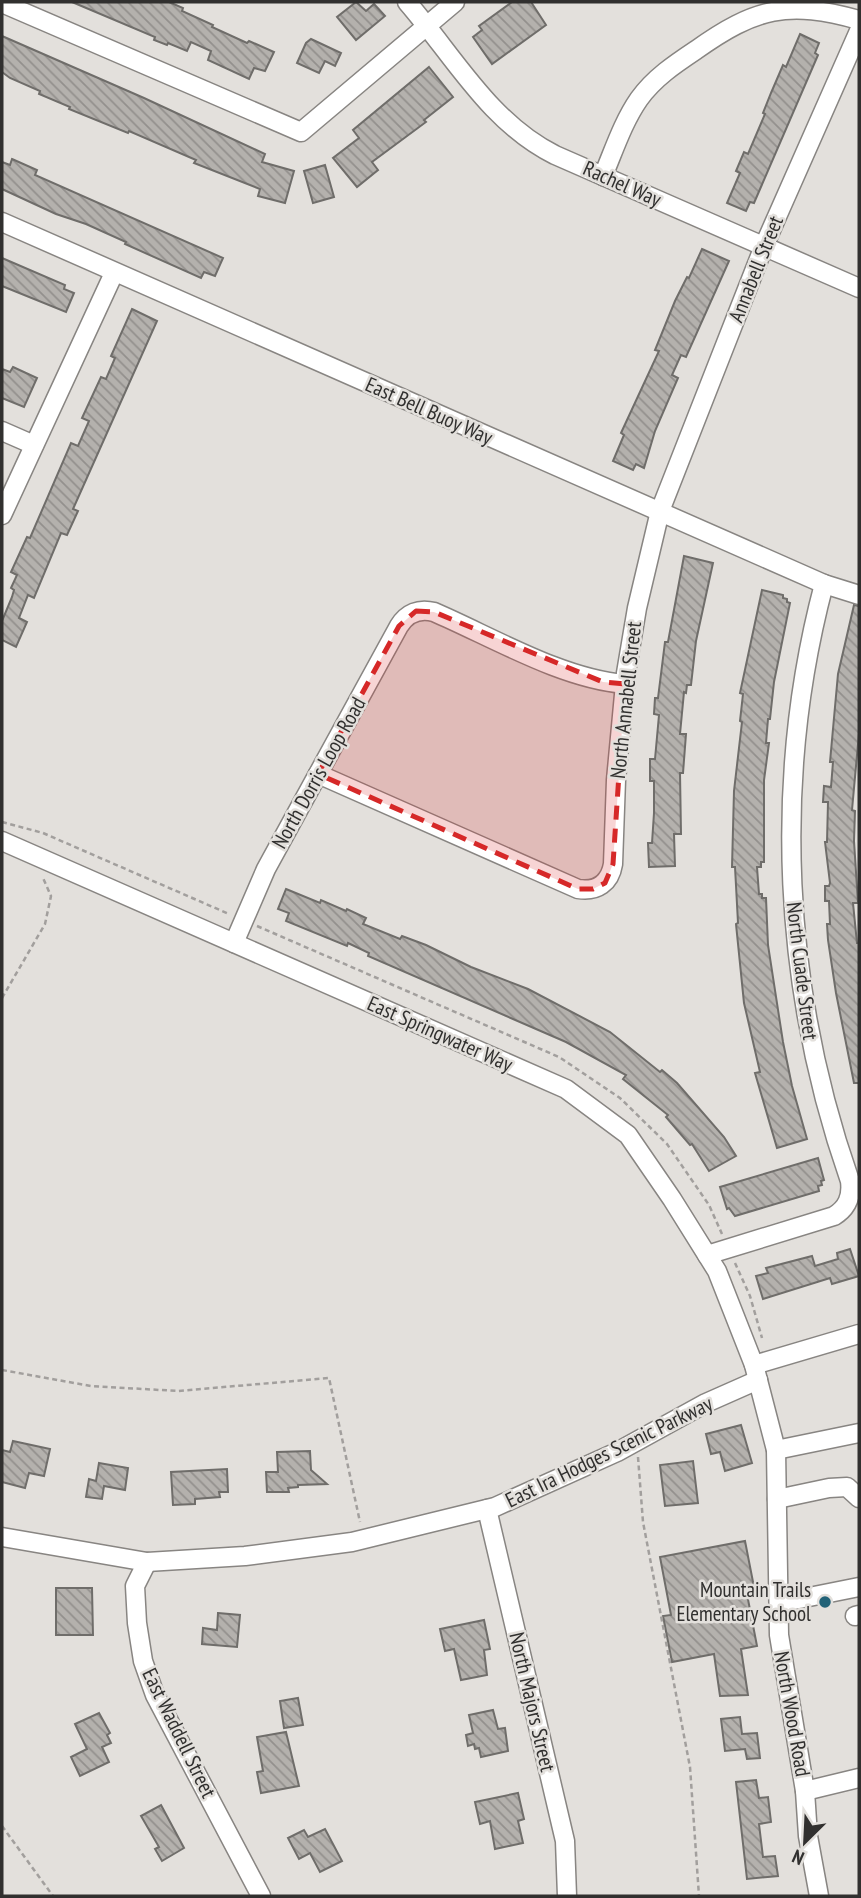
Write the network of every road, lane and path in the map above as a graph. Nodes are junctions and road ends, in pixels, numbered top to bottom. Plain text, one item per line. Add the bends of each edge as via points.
1 (407, 2) edge
2 (455, 2) edge
3 (2, 3) edge
4 (859, 20) edge
5 (426, 24) junction
6 (859, 30) edge
7 (603, 176) junction
8 (2, 222) edge
9 (764, 246) junction
10 (114, 273) junction
11 (859, 288) edge
12 (2, 431) edge
13 (34, 445) junction
14 (660, 511) junction
15 (2, 515) edge
16 (824, 583) junction
17 (859, 595) edge
18 (625, 684) junction
19 (318, 774) junction
20 (2, 841) edge
21 (34, 855) junction
22 (234, 943) junction
23 (2, 998) edge
24 (707, 1255) junction
25 (859, 1334) edge
26 (2, 1370) edge
27 (756, 1372) junction
28 (859, 1433) edge
29 (636, 1447) dead end
30 (776, 1450) junction
31 (859, 1497) edge
32 (777, 1499) junction
33 (487, 1510) junction
34 (360, 1522) dead end
35 (2, 1537) edge
36 (148, 1562) junction
37 (859, 1587) edge
38 (779, 1603) junction
39 (859, 1778) edge
40 (805, 1791) junction
41 (2, 1825) edge
42 (53, 1896) edge
43 (261, 1896) edge
44 (567, 1896) edge
45 (699, 1896) edge
46 (819, 1896) edge

1 - 5 street, Rachel Way
2 - 5 street
3 - 5 street via 301,132
4 - 7 street via 799,5 771,8 734,23 647,89 625,123
5 - 7 street, Rachel Way via 507,123 542,149
6 - 9 street, Annabell Street
7 - 9 street, Rachel Way
8 - 10 street, East Bell Buoy Way
9 - 11 street, Rachel Way
9 - 14 street, Annabell Street
10 - 13 street
10 - 14 street, East Bell Buoy Way
12 - 13 street
13 - 15 street
14 - 16 street, East Bell Buoy Way
14 - 18 street, North Annabell Street
16 - 17 street, East Bell Buoy Way
16 - 24 street, North Cuade Street via 799,709 791,821 792,892 806,1016 850,1196 834,1216
18 - 19 street, North Dorris Loop Road via 577,675 434,612 416,611 399,626
18 - 19 street, North Annabell Street via 614,864 599,887 578,889
19 - 22 street, North Dorris Loop Road via 266,869
20 - 21 street, East Springwater Way
21 - 22 street, East Springwater Way
21 - 23 path via 51,895 45,924
22 - 24 street, East Springwater Way via 566,1089 628,1135
24 - 27 street, East Springwater Way
25 - 27 street, East Ira Hodges Scenic Parkway
26 - 34 path via 91,1386 178,1391 329,1378
27 - 30 street, North Wood Road
27 - 33 street, East Ira Hodges Scenic Parkway via 617,1452
28 - 30 street
29 - 45 path via 643,1522 690,1767
30 - 32 street, North Wood Road
31 - 32 street via 847,1487
32 - 38 street, North Wood Road
33 - 36 street, East Ira Hodges Scenic Parkway via 352,1542
33 - 44 street, North Majors Street via 565,1842
35 - 36 street, East Ira Hodges Scenic Parkway
36 - 43 street, East Waddell Street via 135,1586 143,1661 155,1695
37 - 38 street
38 - 40 street, North Wood Road via 783,1669
39 - 40 street
40 - 46 street, North Wood Road
41 - 42 path

